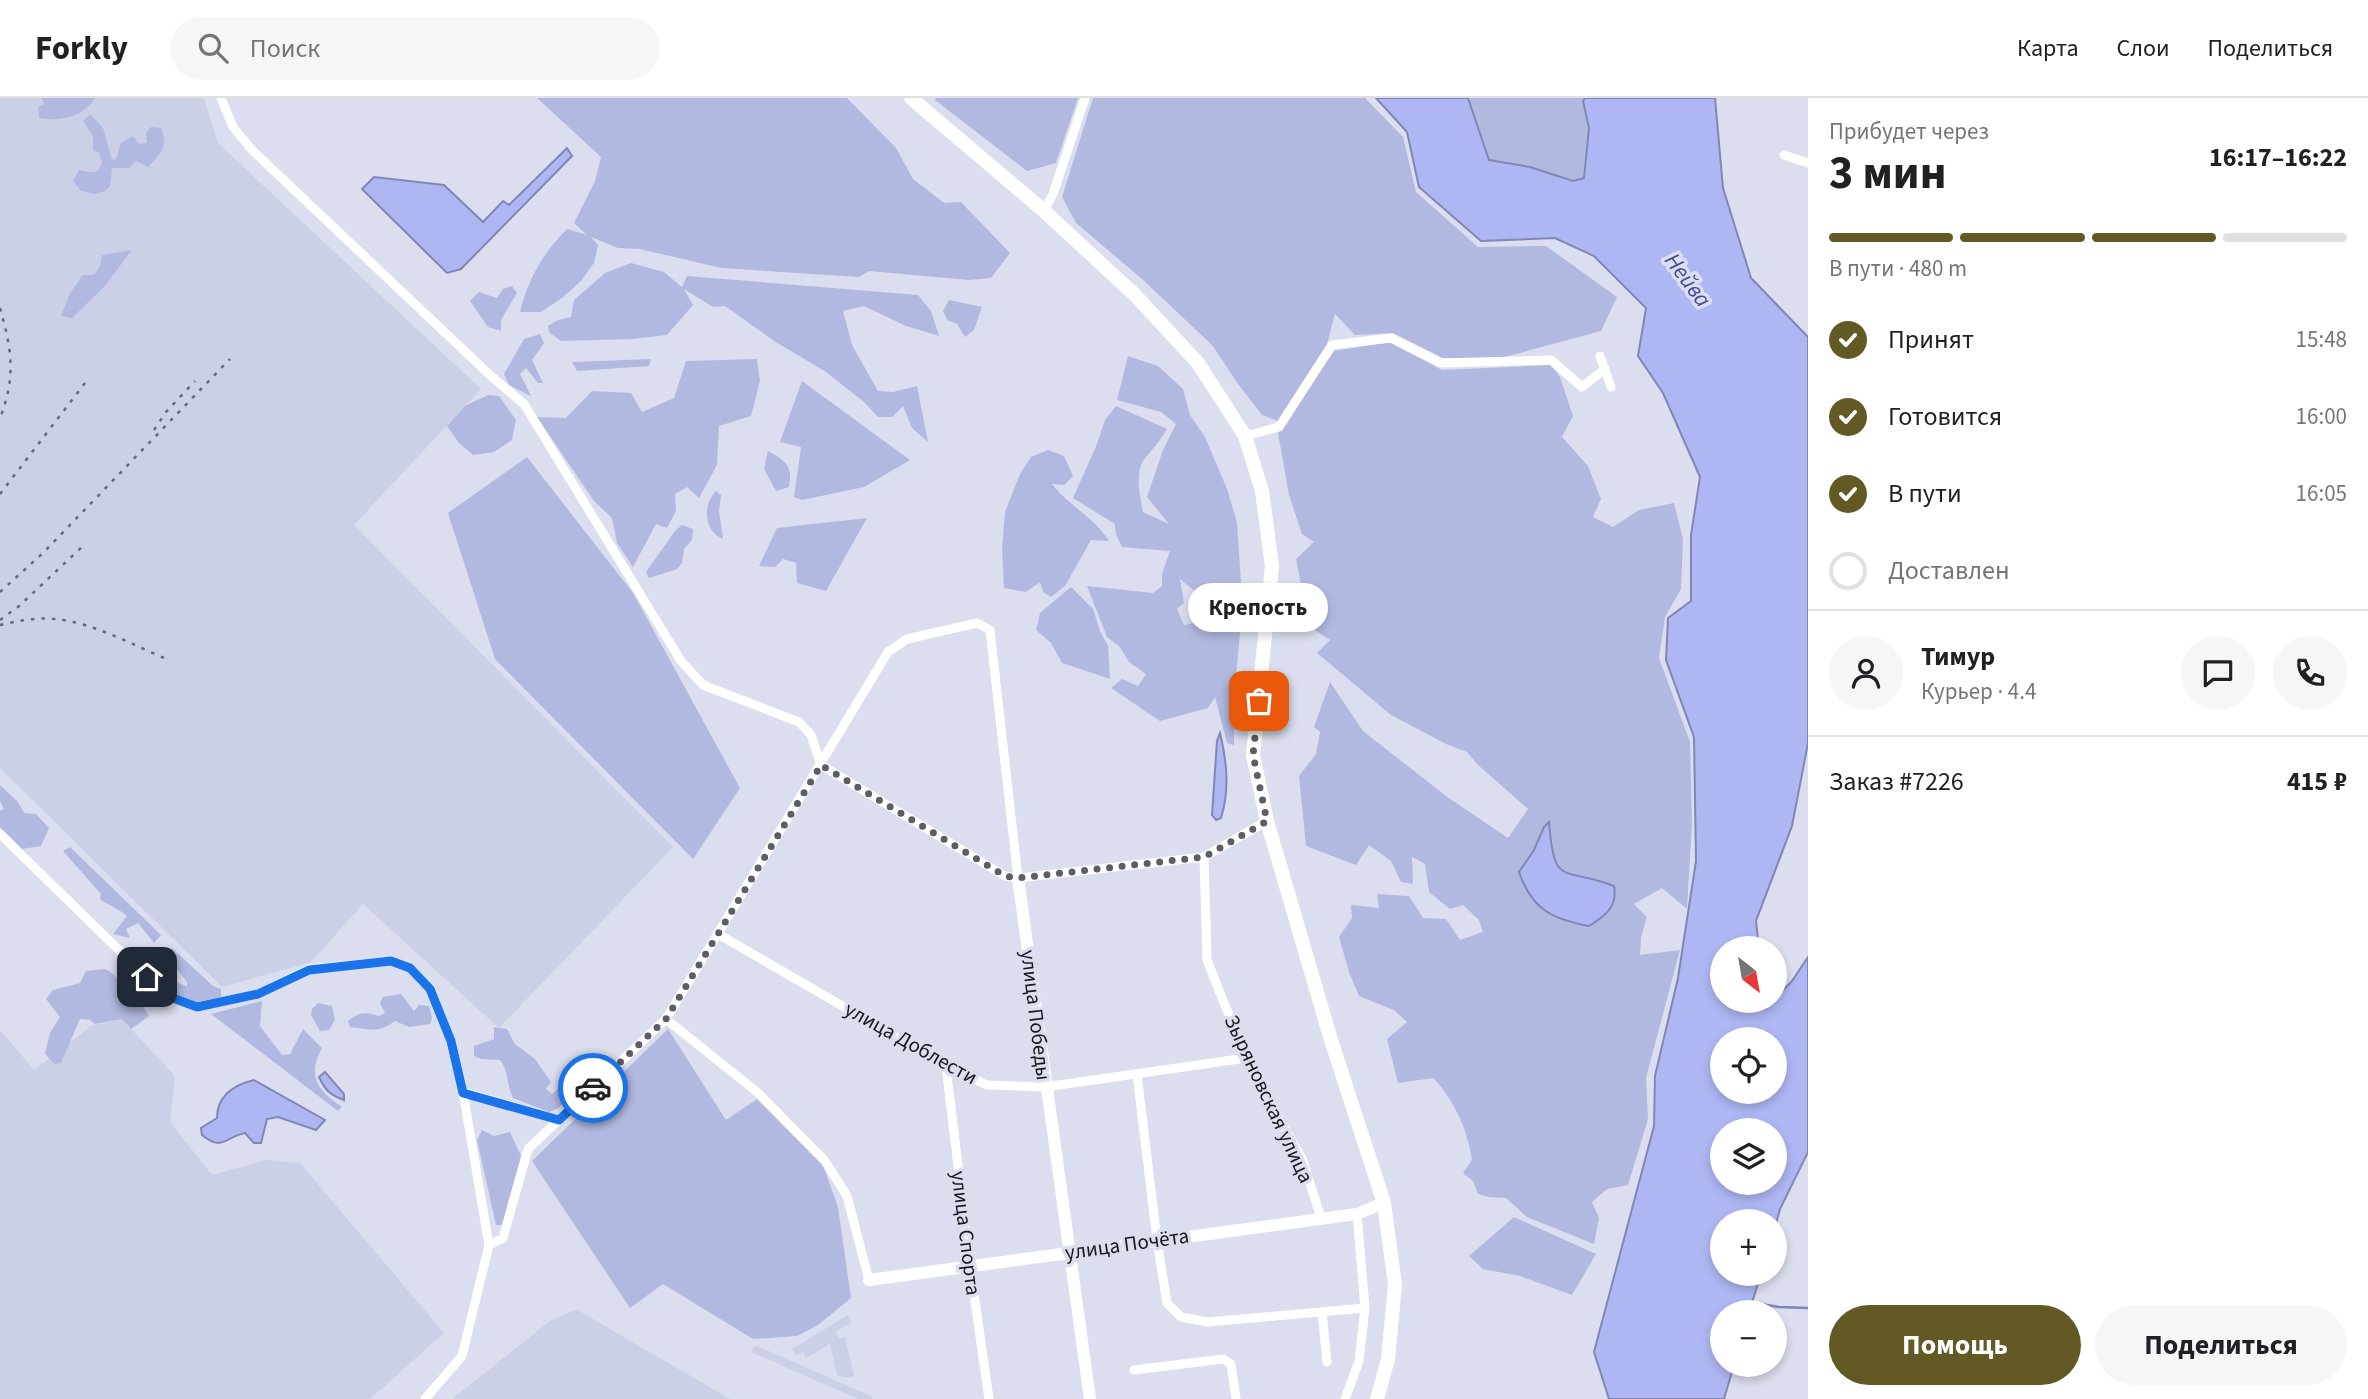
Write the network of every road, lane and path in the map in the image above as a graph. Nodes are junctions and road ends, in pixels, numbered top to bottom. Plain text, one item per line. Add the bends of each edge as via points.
1 (221, 98) edge
2 (911, 98) edge
3 (1085, 98) edge
4 (1784, 155) dead end
5 (1808, 163) edge
6 (1044, 211) junction
7 (1601, 356) dead end
8 (1605, 369) junction
9 (1611, 387) dead end
10 (1245, 436) junction
11 (821, 765) junction
12 (1267, 821) junction
13 (0, 834) edge
14 (1204, 857) junction
15 (1018, 878) junction
16 (719, 934) junction
17 (666, 1019) junction
18 (1246, 1058) junction
19 (946, 1066) junction
20 (1137, 1074) junction
21 (1045, 1087) junction
22 (463, 1093) junction
23 (559, 1120) junction
24 (1384, 1203) junction
25 (1357, 1214) junction
26 (1321, 1218) junction
27 (1157, 1240) junction
28 (489, 1245) junction
29 (1069, 1252) junction
30 (970, 1266) junction
31 (869, 1279) joint
32 (1365, 1308) junction
33 (1322, 1312) junction
34 (1327, 1362) dead end
35 (1134, 1370) dead end
36 (425, 1399) edge
37 (989, 1399) edge
38 (1090, 1399) edge
39 (1236, 1399) edge
40 (1345, 1399) edge
41 (1377, 1399) edge

1 - 11 street via 233,127 252,150 524,404 681,661 703,685 799,722 811,736
2 - 6 main road
3 - 6 street
4 - 5 street
6 - 10 main road via 1135,295 1198,363
7 - 8 street
8 - 9 street
8 - 10 street via 1581,387 1551,360 1441,363 1391,338 1355,340 1332,345 1279,427
10 - 12 main road via 1262,491 1272,566 1253,755
11 - 15 street via 1005,876
11 - 15 street, улица Победы via 888,652 898,643 977,623 990,630
11 - 16 street
12 - 14 street
12 - 24 main road
13 - 22 street via 165,995 197,1007 258,994 309,970 391,961 410,968 430,989 451,1041
14 - 15 street
14 - 18 street, Зыряновская улица via 1207,960
15 - 21 street, улица Победы
16 - 17 street
16 - 19 street, улица Доблести
17 - 23 street
17 - 31 street via 757,1092 825,1161 847,1196
18 - 20 street, улица Доблести
18 - 26 street, Зыряновская улица via 1303,1161
19 - 21 street, улица Доблести via 987,1085
19 - 30 street, улица Спорта
20 - 21 street, улица Доблести
20 - 27 street
21 - 29 street, улица Победы
22 - 23 street
22 - 28 street
23 - 28 street via 528,1149 503,1238
24 - 25 street, улица Почёта
24 - 41 main road via 1395,1285 1388,1359
25 - 26 street, улица Почёта
25 - 32 street
26 - 27 street, улица Почёта
27 - 29 street, улица Почёта
27 - 33 street via 1167,1303 1181,1317 1208,1322
28 - 36 street via 462,1356
29 - 30 street, улица Почёта
29 - 38 street, улица Победы
30 - 31 street, улица Почёта
30 - 37 street, улица Спорта
32 - 33 street
32 - 40 street via 1359,1361
33 - 34 street
35 - 39 street via 1223,1359 1231,1364

